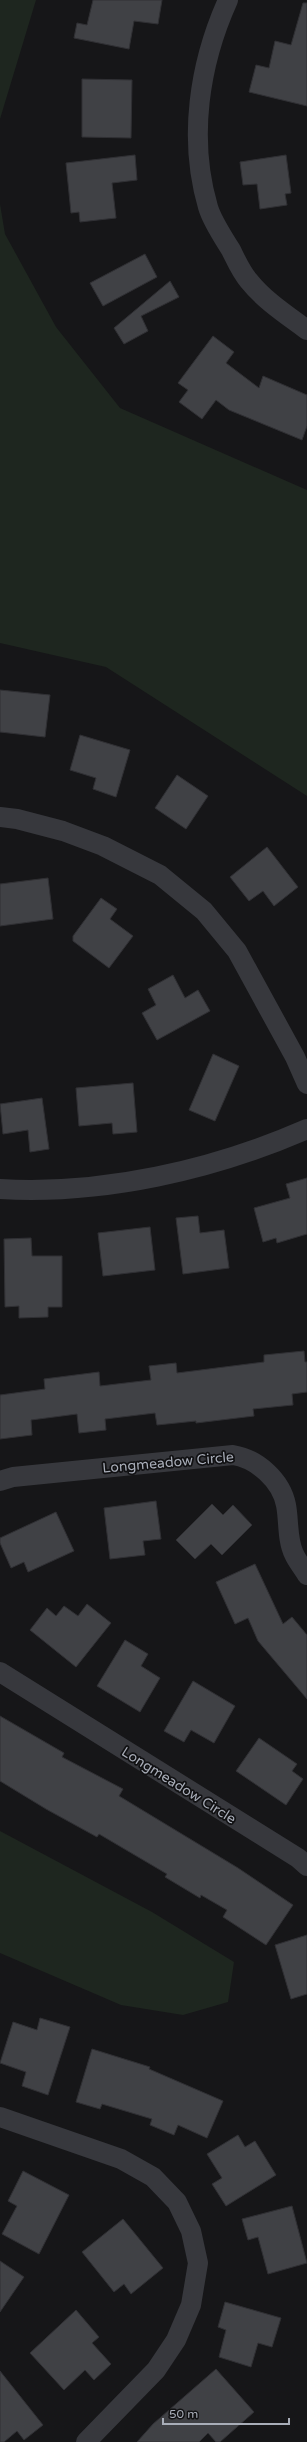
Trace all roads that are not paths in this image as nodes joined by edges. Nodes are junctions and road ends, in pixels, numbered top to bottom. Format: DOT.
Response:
graph roads {
  1 [pos="228,0"];
  2 [pos="307,330"];
  3 [pos="0,818"];
  4 [pos="307,1084"];
  5 [pos="307,1129"];
  6 [pos="0,1189"];
  7 [pos="0,1481"];
  8 [pos="307,1575"];
  9 [pos="0,1672"];
  10 [pos="304,1857"];
  11 [pos="0,2117"];
  12 [pos="86,2442"];
  1 -- 2 [label="street"];
  3 -- 4 [label="street"];
  5 -- 6 [label="street"];
  7 -- 8 [label="street, Longmeadow Circle"];
  9 -- 10 [label="street, Longmeadow Circle"];
  11 -- 12 [label="street"];
}
